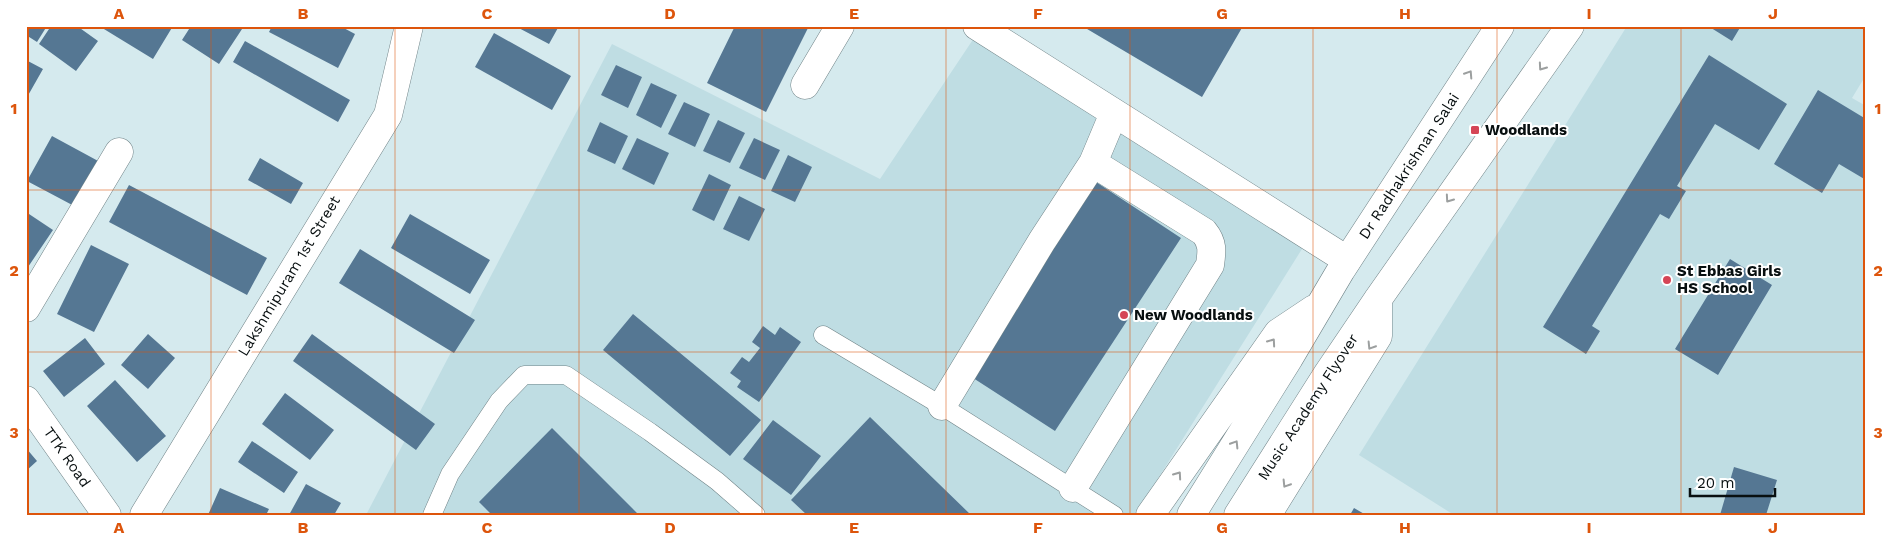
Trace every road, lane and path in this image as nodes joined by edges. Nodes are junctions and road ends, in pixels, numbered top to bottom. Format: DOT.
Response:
graph roads {
  1 [pos="409,26"];
  2 [pos="840,26"];
  3 [pos="977,26"];
  4 [pos="1500,26"];
  5 [pos="1570,26"];
  6 [pos="805,86"];
  7 [pos="1114,113"];
  8 [pos="119,152"];
  9 [pos="1093,163"];
  10 [pos="1347,260"];
  11 [pos="1378,299"];
  12 [pos="1319,305"];
  13 [pos="26,308"];
  14 [pos="823,335"];
  15 [pos="26,400"];
  16 [pos="942,406"];
  17 [pos="1073,488"];
  18 [pos="107,515"];
  19 [pos="144,515"];
  20 [pos="432,515"];
  21 [pos="756,515"];
  22 [pos="1114,515"];
  23 [pos="1150,515"];
  24 [pos="1191,515"];
  25 [pos="1238,515"];
  26 [pos="1267,515"];
  1 -- 19 [label="street, Lakshmipuram 1st Street"];
  2 -- 6 [label="street"];
  3 -- 7 [label="street"];
  10 -- 4 [label="street, Dr Radhakrishnan Salai, one-way"];
  5 -- 11 [label="street, one-way"];
  7 -- 9 [label="street"];
  7 -- 10 [label="street"];
  8 -- 13 [label="street"];
  9 -- 16 [label="street"];
  9 -- 17 [label="street"];
  10 -- 12 [label="street, Dr Radhakrishnan Salai"];
  11 -- 25 [label="street, Music Academy Flyover"];
  11 -- 26 [label="street, one-way"];
  23 -- 12 [label="street, one-way"];
  24 -- 12 [label="street, one-way"];
  14 -- 16 [label="lane"];
  15 -- 18 [label="street, TTK Road"];
  16 -- 17 [label="lane"];
  17 -- 22 [label="lane"];
  20 -- 21 [label="lane"];
}
